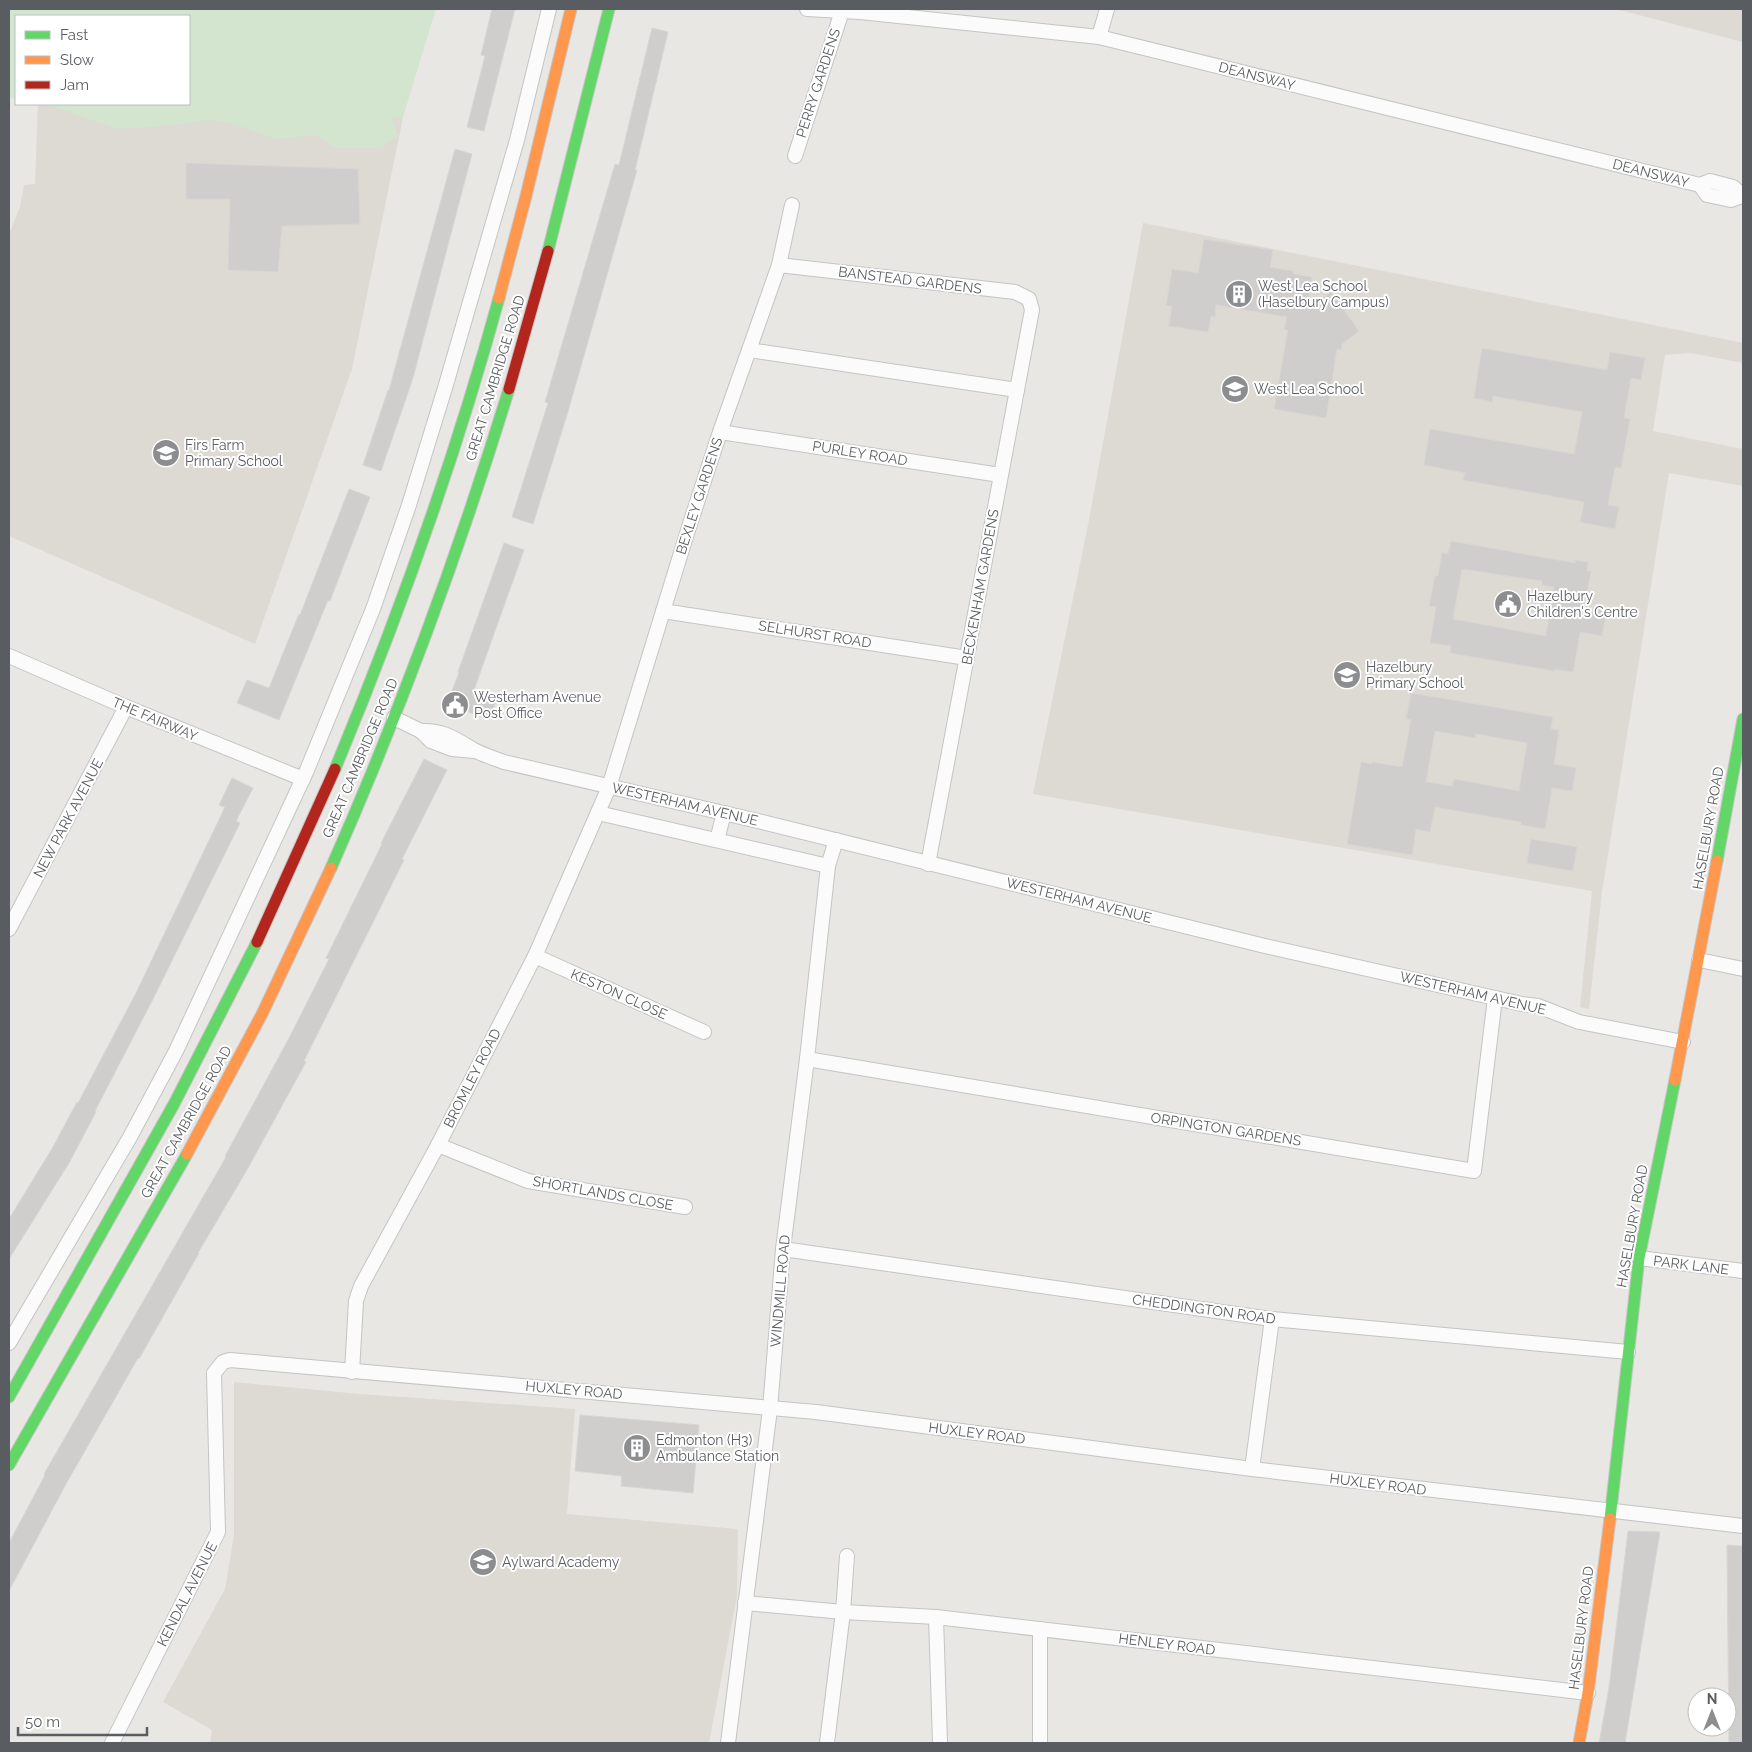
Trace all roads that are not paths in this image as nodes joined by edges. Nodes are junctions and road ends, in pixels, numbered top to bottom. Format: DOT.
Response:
graph roads {
  1 [pos="549,9"];
  2 [pos="571,9"];
  3 [pos="609,9"];
  4 [pos="808,9"];
  5 [pos="1107,9"];
  6 [pos="842,11"];
  7 [pos="861,11"];
  8 [pos="1099,37"];
  9 [pos="513,154"];
  10 [pos="795,156"];
  11 [pos="536,159"];
  12 [pos="1742,196"];
  13 [pos="792,206"];
  14 [pos="779,265"];
  15 [pos="1032,310"];
  16 [pos="749,350"];
  17 [pos="1017,390"];
  18 [pos="720,432"];
  19 [pos="1000,475"];
  20 [pos="663,611"];
  21 [pos="9,656"];
  22 [pos="967,658"];
  23 [pos="126,707"];
  24 [pos="394,718"];
  25 [pos="1743,719"];
  26 [pos="303,779"];
  27 [pos="609,787"];
  28 [pos="598,813"];
  29 [pos="724,813"];
  30 [pos="716,840"];
  31 [pos="836,840"];
  32 [pos="928,864"];
  33 [pos="828,866"];
  34 [pos="9,929"];
  35 [pos="535,956"];
  36 [pos="1699,960"];
  37 [pos="1743,969"];
  38 [pos="1495,998"];
  39 [pos="704,1032"];
  40 [pos="1683,1042"];
  41 [pos="807,1059"];
  42 [pos="438,1145"];
  43 [pos="685,1208"];
  44 [pos="783,1248"];
  45 [pos="1640,1258"];
  46 [pos="1743,1271"];
  47 [pos="1272,1319"];
  48 [pos="9,1343"];
  49 [pos="1628,1352"];
  50 [pos="352,1372"];
  51 [pos="214,1373"];
  52 [pos="9,1397"];
  53 [pos="770,1409"];
  54 [pos="9,1465"];
  55 [pos="1252,1469"];
  56 [pos="1611,1511"];
  57 [pos="1743,1526"];
  58 [pos="847,1556"];
  59 [pos="745,1603"];
  60 [pos="843,1612"];
  61 [pos="936,1617"];
  62 [pos="1040,1629"];
  63 [pos="1588,1693"];
  64 [pos="112,1743"];
  65 [pos="728,1743"];
  66 [pos="827,1743"];
  67 [pos="940,1743"];
  68 [pos="1040,1743"];
  69 [pos="1579,1743"];
  1 -- 9 [label="street"];
  2 -- 11 [label="main road, GREAT CAMBRIDGE ROAD"];
  3 -- 24 [label="main road, GREAT CAMBRIDGE ROAD"];
  4 -- 6 [label="street, DEANSWAY"];
  5 -- 8 [label="street"];
  6 -- 7 [label="street, DEANSWAY"];
  6 -- 10 [label="street, PERRY GARDENS"];
  7 -- 8 [label="street, DEANSWAY"];
  8 -- 12 [label="street, DEANSWAY"];
  9 -- 11 [label="street"];
  9 -- 26 [label="street"];
  11 -- 52 [label="main road, GREAT CAMBRIDGE ROAD"];
  13 -- 14 [label="street, BEXLEY GARDENS"];
  14 -- 15 [label="street, BANSTEAD GARDENS"];
  14 -- 16 [label="street, BEXLEY GARDENS"];
  15 -- 17 [label="street, BECKENHAM GARDENS"];
  16 -- 17 [label="street"];
  16 -- 18 [label="street, BEXLEY GARDENS"];
  17 -- 19 [label="street, BECKENHAM GARDENS"];
  18 -- 19 [label="street, PURLEY ROAD"];
  18 -- 20 [label="street, BEXLEY GARDENS"];
  19 -- 22 [label="street, BECKENHAM GARDENS"];
  20 -- 22 [label="street, SELHURST ROAD"];
  20 -- 27 [label="street, BEXLEY GARDENS"];
  21 -- 23 [label="street, THE FAIRWAY"];
  22 -- 32 [label="street, BECKENHAM GARDENS"];
  23 -- 26 [label="street, THE FAIRWAY"];
  23 -- 34 [label="street, NEW PARK AVENUE"];
  24 -- 27 [label="street, WESTERHAM AVENUE"];
  24 -- 54 [label="main road, GREAT CAMBRIDGE ROAD"];
  25 -- 36 [label="main road, HASELBURY ROAD"];
  26 -- 48 [label="street"];
  27 -- 28 [label="street, BROMLEY ROAD"];
  27 -- 29 [label="street, WESTERHAM AVENUE"];
  28 -- 30 [label="street, WESTERHAM AVENUE"];
  28 -- 35 [label="street, BROMLEY ROAD"];
  29 -- 30 [label="street"];
  29 -- 31 [label="street, WESTERHAM AVENUE"];
  30 -- 33 [label="street, WESTERHAM AVENUE"];
  31 -- 32 [label="street, WESTERHAM AVENUE"];
  31 -- 33 [label="street, WINDMILL ROAD"];
  32 -- 38 [label="street, WESTERHAM AVENUE"];
  33 -- 41 [label="street, WINDMILL ROAD"];
  35 -- 39 [label="street, KESTON CLOSE"];
  35 -- 42 [label="street, BROMLEY ROAD"];
  36 -- 37 [label="street"];
  36 -- 40 [label="main road, HASELBURY ROAD"];
  38 -- 40 [label="street, WESTERHAM AVENUE"];
  38 -- 41 [label="street, ORPINGTON GARDENS"];
  40 -- 45 [label="main road, HASELBURY ROAD"];
  41 -- 44 [label="street, WINDMILL ROAD"];
  42 -- 43 [label="street, SHORTLANDS CLOSE"];
  42 -- 50 [label="street, BROMLEY ROAD"];
  44 -- 47 [label="street, CHEDDINGTON ROAD"];
  44 -- 53 [label="street, WINDMILL ROAD"];
  45 -- 46 [label="street, PARK LANE"];
  45 -- 49 [label="main road, HASELBURY ROAD"];
  47 -- 49 [label="street, CHEDDINGTON ROAD"];
  47 -- 55 [label="street"];
  49 -- 56 [label="main road, HASELBURY ROAD"];
  50 -- 51 [label="street, HUXLEY ROAD"];
  50 -- 53 [label="street, HUXLEY ROAD"];
  51 -- 64 [label="street, KENDAL AVENUE"];
  53 -- 55 [label="street, HUXLEY ROAD"];
  53 -- 59 [label="street, WINDMILL ROAD"];
  55 -- 56 [label="street, HUXLEY ROAD"];
  56 -- 57 [label="street, HUXLEY ROAD"];
  56 -- 63 [label="main road, HASELBURY ROAD"];
  58 -- 60 [label="street"];
  59 -- 60 [label="street, HENLEY ROAD"];
  59 -- 65 [label="street, WINDMILL ROAD"];
  60 -- 61 [label="street, HENLEY ROAD"];
  60 -- 66 [label="street"];
  61 -- 62 [label="street, HENLEY ROAD"];
  61 -- 67 [label="street"];
  62 -- 63 [label="street, HENLEY ROAD"];
  62 -- 68 [label="street"];
  63 -- 69 [label="main road, HASELBURY ROAD"];
}
